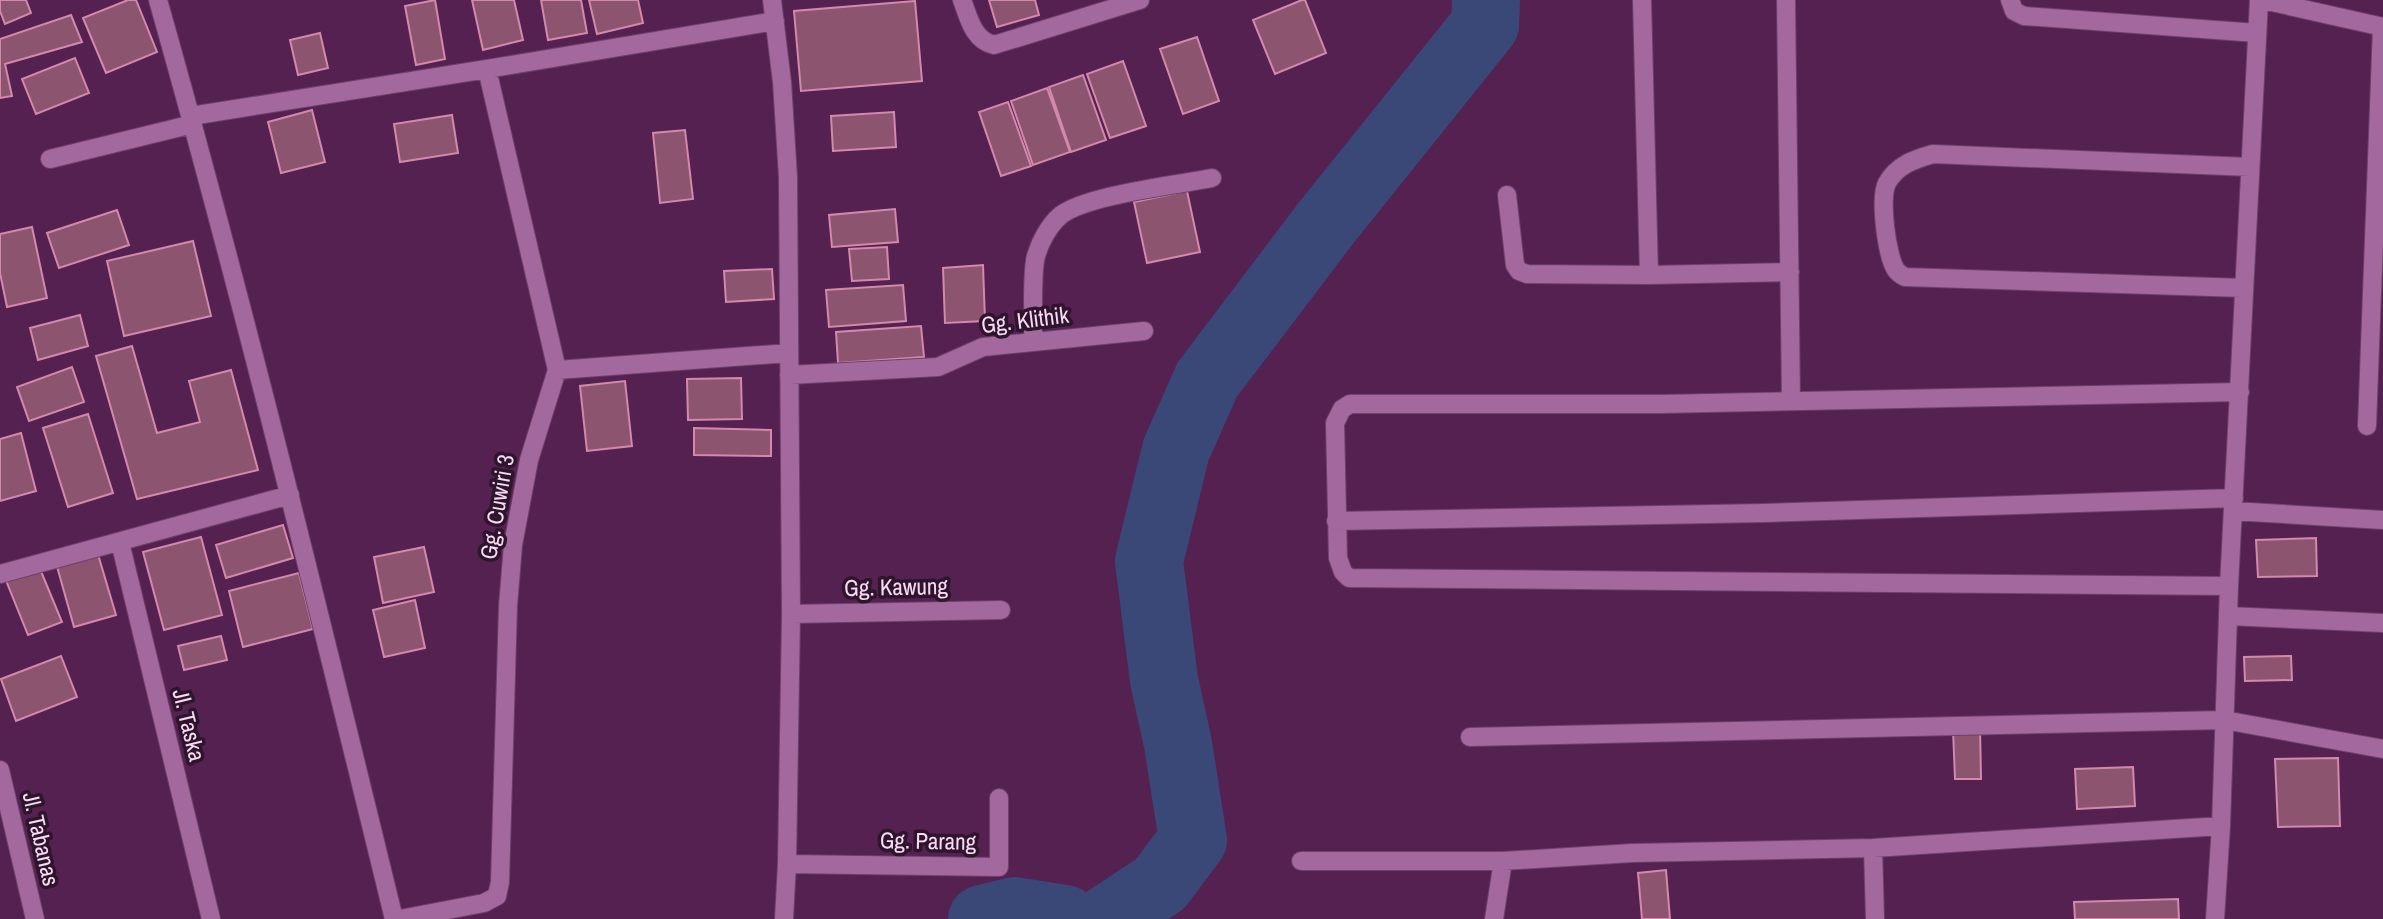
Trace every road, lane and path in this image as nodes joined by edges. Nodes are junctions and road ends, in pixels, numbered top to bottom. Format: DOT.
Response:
graph roads {
  1 [pos="158,0"];
  2 [pos="772,0"];
  3 [pos="962,0"];
  4 [pos="1140,0"];
  5 [pos="1642,0"];
  6 [pos="1786,0"];
  7 [pos="2010,0"];
  8 [pos="2261,0"];
  9 [pos="775,21"];
  10 [pos="2383,27"];
  11 [pos="2257,33"];
  12 [pos="487,69"];
  13 [pos="192,120"];
  14 [pos="50,159"];
  15 [pos="2250,167"];
  16 [pos="1212,178"];
  17 [pos="1507,195"];
  18 [pos="1790,272"];
  19 [pos="1649,275"];
  20 [pos="2244,288"];
  21 [pos="1144,331"];
  22 [pos="1033,342"];
  23 [pos="789,353"];
  24 [pos="557,370"];
  25 [pos="789,375"];
  26 [pos="2240,392"];
  27 [pos="1791,401"];
  28 [pos="2367,426"];
  29 [pos="290,495"];
  30 [pos="2234,504"];
  31 [pos="1336,520"];
  32 [pos="2383,520"];
  33 [pos="120,542"];
  34 [pos="0,574"];
  35 [pos="2229,586"];
  36 [pos="1001,610"];
  37 [pos="791,614"];
  38 [pos="2228,616"];
  39 [pos="2383,623"];
  40 [pos="2224,720"];
  41 [pos="1470,737"];
  42 [pos="2383,749"];
  43 [pos="0,770"];
  44 [pos="999,797"];
  45 [pos="2221,826"];
  46 [pos="1873,848"];
  47 [pos="1301,861"];
  48 [pos="1503,861"];
  49 [pos="787,864"];
  50 [pos="35,919"];
  51 [pos="211,919"];
  52 [pos="394,919"];
  53 [pos="400,919"];
  54 [pos="784,919"];
  55 [pos="1494,919"];
  56 [pos="1875,919"];
  57 [pos="2215,919"];
  1 -- 13 [label="street"];
  2 -- 9 [label="street"];
  3 -- 4 [label="street"];
  5 -- 19 [label="street"];
  6 -- 18 [label="street"];
  7 -- 11 [label="street"];
  8 -- 10 [label="street"];
  8 -- 11 [label="street"];
  9 -- 12 [label="street"];
  9 -- 23 [label="street"];
  10 -- 28 [label="street"];
  11 -- 15 [label="street"];
  12 -- 13 [label="street"];
  12 -- 24 [label="street"];
  13 -- 14 [label="street"];
  13 -- 29 [label="street"];
  15 -- 20 [label="street"];
  15 -- 20 [label="street"];
  16 -- 22 [label="street"];
  17 -- 19 [label="street"];
  18 -- 19 [label="street"];
  18 -- 27 [label="street"];
  20 -- 26 [label="street"];
  21 -- 22 [label="street, Gg. Klithik"];
  22 -- 25 [label="street, Gg. Klithik"];
  23 -- 24 [label="street"];
  23 -- 25 [label="street"];
  24 -- 53 [label="street, Gg. Cuwiri 3"];
  25 -- 37 [label="street"];
  26 -- 27 [label="street"];
  26 -- 30 [label="street"];
  27 -- 31 [label="street"];
  29 -- 33 [label="street"];
  29 -- 52 [label="street"];
  30 -- 31 [label="street"];
  30 -- 32 [label="street"];
  30 -- 35 [label="street"];
  31 -- 35 [label="street"];
  33 -- 34 [label="street"];
  33 -- 51 [label="street, Jl. Taska"];
  35 -- 38 [label="street"];
  36 -- 37 [label="street, Gg. Kawung"];
  37 -- 49 [label="street"];
  38 -- 39 [label="street"];
  38 -- 40 [label="street"];
  40 -- 41 [label="street"];
  40 -- 42 [label="street"];
  40 -- 45 [label="street"];
  43 -- 50 [label="street, Jl. Tabanas"];
  44 -- 49 [label="street, Gg. Parang"];
  45 -- 46 [label="street"];
  45 -- 57 [label="street"];
  46 -- 48 [label="street"];
  46 -- 56 [label="street"];
  47 -- 48 [label="street"];
  48 -- 55 [label="street"];
  49 -- 54 [label="street"];
}
